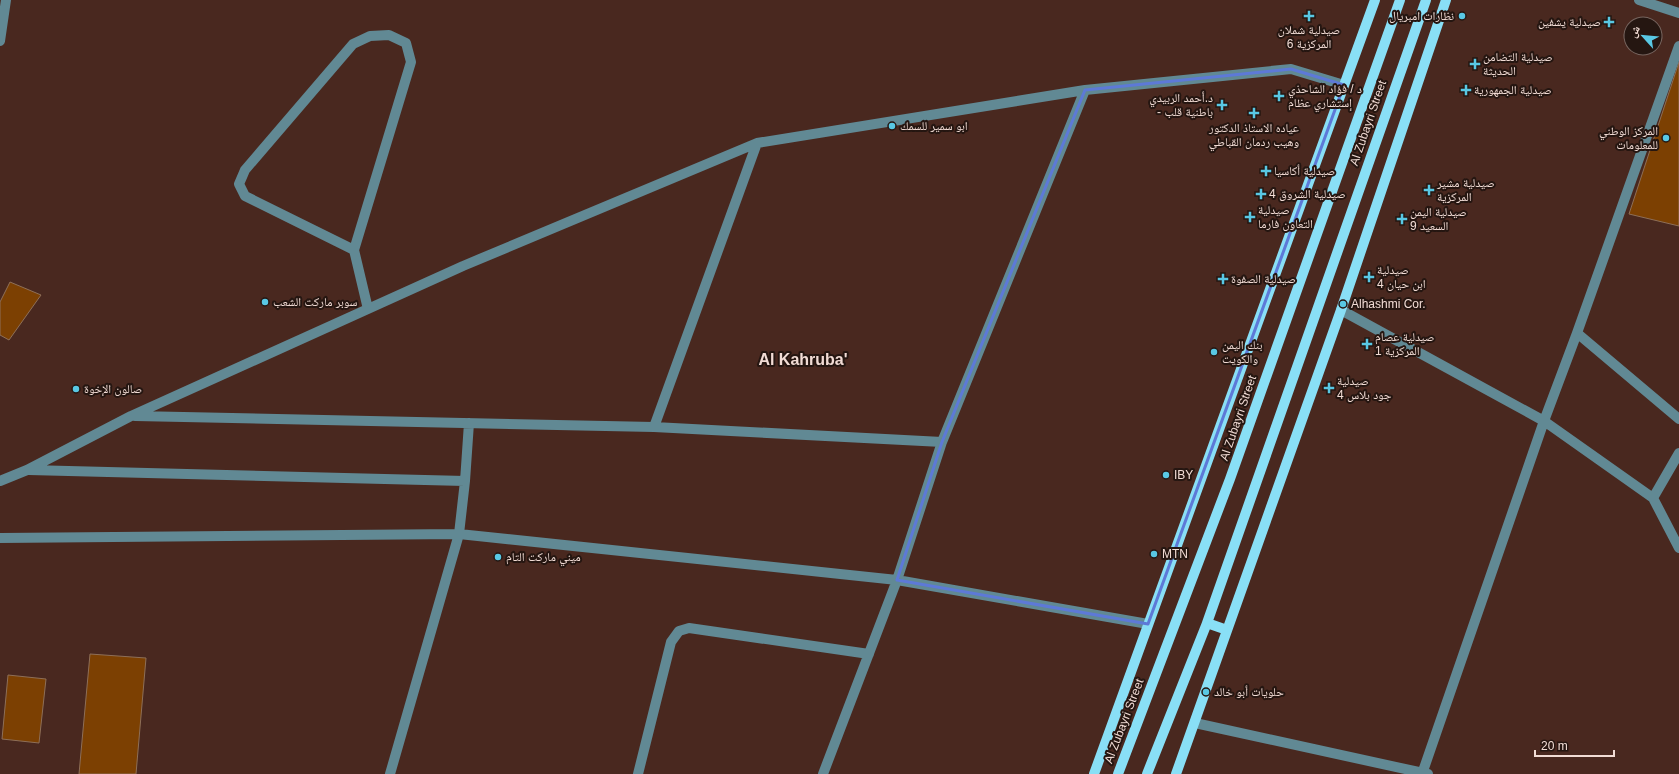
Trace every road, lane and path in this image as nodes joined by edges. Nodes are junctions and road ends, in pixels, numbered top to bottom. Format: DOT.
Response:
graph roads {
  1 [pos="6,0"];
  2 [pos="1375,0"];
  3 [pos="1400,0"];
  4 [pos="1426,0"];
  5 [pos="1446,0"];
  6 [pos="1639,0"];
  7 [pos="1679,13"];
  8 [pos="0,40"];
  9 [pos="1679,46"];
  10 [pos="1344,85"];
  11 [pos="1085,90"];
  12 [pos="757,143"];
  13 [pos="354,250"];
  14 [pos="368,309"];
  15 [pos="1341,310"];
  16 [pos="1577,333"];
  17 [pos="131,416"];
  18 [pos="1679,419"];
  19 [pos="1544,421"];
  20 [pos="468,423"];
  21 [pos="654,427"];
  22 [pos="942,442"];
  23 [pos="1679,453"];
  24 [pos="27,470"];
  25 [pos="0,481"];
  26 [pos="464,481"];
  27 [pos="1653,498"];
  28 [pos="459,534"];
  29 [pos="0,538"];
  30 [pos="1679,548"];
  31 [pos="897,580"];
  32 [pos="1207,622"];
  33 [pos="1148,624"];
  34 [pos="1227,630"];
  35 [pos="870,654"];
  36 [pos="1195,723"];
  37 [pos="390,774"];
  38 [pos="638,774"];
  39 [pos="823,774"];
  40 [pos="1094,774"];
  41 [pos="1118,774"];
  42 [pos="1147,774"];
  43 [pos="1176,774"];
  44 [pos="1424,774"];
  1 -- 8 [label="street"];
  2 -- 10 [label="main road, Al Zubayri Street"];
  3 -- 41 [label="main road, Al Zubayri Street"];
  4 -- 32 [label="main road, Al Zubayri Street"];
  5 -- 15 [label="main road"];
  6 -- 7 [label="street"];
  9 -- 16 [label="street"];
  10 -- 11 [label="street"];
  10 -- 33 [label="main road, Al Zubayri Street"];
  11 -- 12 [label="street"];
  11 -- 22 [label="street"];
  12 -- 14 [label="street"];
  12 -- 21 [label="street"];
  13 -- 13 [label="street"];
  13 -- 14 [label="street"];
  14 -- 17 [label="street"];
  15 -- 19 [label="street"];
  15 -- 34 [label="main road"];
  16 -- 18 [label="street"];
  16 -- 19 [label="street"];
  17 -- 20 [label="street"];
  17 -- 24 [label="street"];
  19 -- 27 [label="street"];
  19 -- 44 [label="street"];
  20 -- 21 [label="street"];
  20 -- 26 [label="street"];
  21 -- 22 [label="street"];
  22 -- 31 [label="street"];
  23 -- 27 [label="street"];
  24 -- 25 [label="street"];
  24 -- 26 [label="street"];
  26 -- 28 [label="street"];
  27 -- 30 [label="street"];
  28 -- 29 [label="street"];
  28 -- 31 [label="street"];
  28 -- 37 [label="street"];
  31 -- 33 [label="street"];
  31 -- 35 [label="street"];
  32 -- 34 [label="main road"];
  32 -- 42 [label="main road, Al Zubayri Street"];
  33 -- 40 [label="main road, Al Zubayri Street"];
  34 -- 36 [label="main road"];
  35 -- 38 [label="street"];
  35 -- 39 [label="street"];
  36 -- 43 [label="main road"];
  36 -- 44 [label="street"];
}
